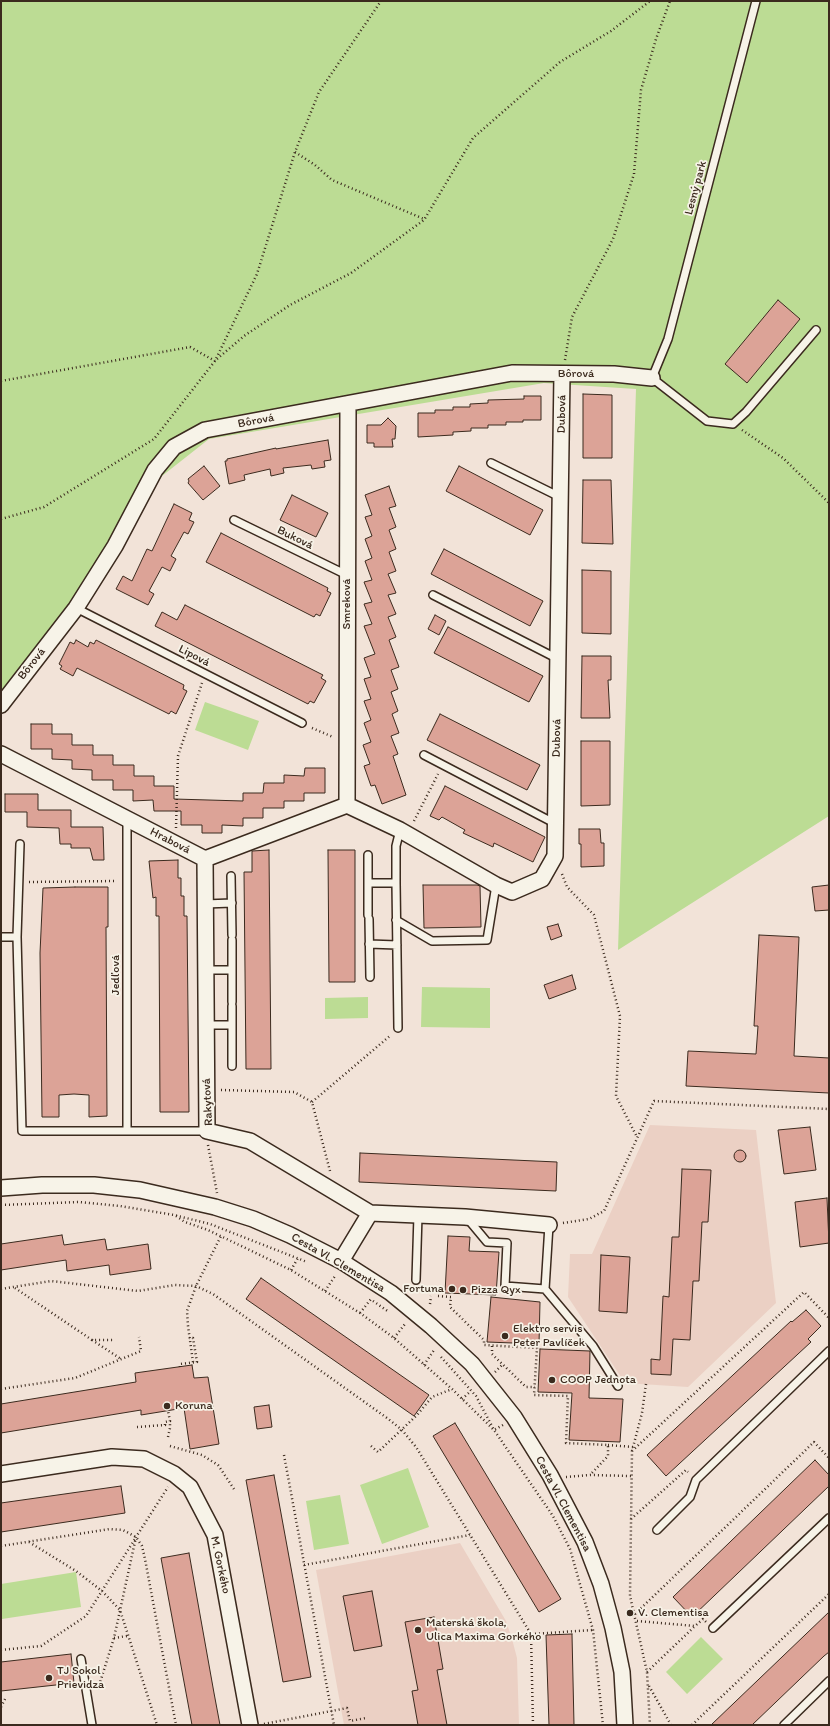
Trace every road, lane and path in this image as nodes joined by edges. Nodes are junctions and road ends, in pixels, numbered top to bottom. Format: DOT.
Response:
graph roads {
  1 [pos="381,1"];
  2 [pos="650,1"];
  3 [pos="670,1"];
  4 [pos="756,1"];
  5 [pos="295,152"];
  6 [pos="424,220"];
  7 [pos="816,330"];
  8 [pos="216,361"];
  9 [pos="562,374"];
  10 [pos="652,378"];
  11 [pos="1,381"];
  12 [pos="348,404"];
  13 [pos="733,424"];
  14 [pos="491,463"];
  15 [pos="560,497"];
  16 [pos="829,503"];
  17 [pos="1,519"];
  18 [pos="234,520"];
  19 [pos="347,575"];
  20 [pos="433,595"];
  21 [pos="76,608"];
  22 [pos="558,659"];
  23 [pos="205,673"];
  24 [pos="1,705"];
  25 [pos="302,723"];
  26 [pos="347,744"];
  27 [pos="1,754"];
  28 [pos="424,755"];
  29 [pos="443,765"];
  30 [pos="347,805"];
  31 [pos="127,819"];
  32 [pos="556,824"];
  33 [pos="403,832"];
  34 [pos="20,844"];
  35 [pos="176,844"];
  36 [pos="368,855"];
  37 [pos="555,856"];
  38 [pos="205,858"];
  39 [pos="231,876"];
  40 [pos="127,881"];
  41 [pos="19,883"];
  42 [pos="368,883"];
  43 [pos="396,883"];
  44 [pos="496,885"];
  45 [pos="232,903"];
  46 [pos="205,904"];
  47 [pos="396,920"];
  48 [pos="1,937"];
  49 [pos="17,937"];
  50 [pos="369,944"];
  51 [pos="397,945"];
  52 [pos="205,970"];
  53 [pos="232,970"];
  54 [pos="370,977"];
  55 [pos="206,1025"];
  56 [pos="232,1026"];
  57 [pos="398,1028"];
  58 [pos="232,1066"];
  59 [pos="206,1090"];
  60 [pos="312,1102"];
  61 [pos="829,1109"];
  62 [pos="127,1131"];
  63 [pos="207,1135"];
  64 [pos="637,1137"];
  65 [pos="1,1188"];
  66 [pos="335,1191"];
  67 [pos="218,1199"];
  68 [pos="1,1205"];
  69 [pos="370,1213"];
  70 [pos="174,1215"];
  71 [pos="418,1215"];
  72 [pos="465,1217"];
  73 [pos="210,1224"];
  74 [pos="549,1225"];
  75 [pos="208,1230"];
  76 [pos="221,1236"];
  77 [pos="298,1258"];
  78 [pos="341,1261"];
  79 [pos="310,1264"];
  80 [pos="291,1270"];
  81 [pos="329,1273"];
  82 [pos="335,1276"];
  83 [pos="341,1280"];
  84 [pos="416,1280"];
  85 [pos="196,1286"];
  86 [pos="15,1287"];
  87 [pos="1,1289"];
  88 [pos="545,1289"];
  89 [pos="325,1292"];
  90 [pos="365,1295"];
  91 [pos="431,1296"];
  92 [pos="438,1296"];
  93 [pos="371,1299"];
  94 [pos="430,1304"];
  95 [pos="360,1313"];
  96 [pos="393,1316"];
  97 [pos="829,1318"];
  98 [pos="399,1320"];
  99 [pos="405,1324"];
  100 [pos="411,1329"];
  101 [pos="139,1337"];
  102 [pos="394,1338"];
  103 [pos="92,1340"];
  104 [pos="114,1340"];
  105 [pos="428,1345"];
  106 [pos="492,1346"];
  107 [pos="434,1350"];
  108 [pos="829,1351"];
  109 [pos="121,1359"];
  110 [pos="503,1364"];
  111 [pos="424,1366"];
  112 [pos="180,1367"];
  113 [pos="496,1371"];
  114 [pos="646,1384"];
  115 [pos="618,1386"];
  116 [pos="535,1387"];
  117 [pos="1,1389"];
  118 [pos="452,1389"];
  119 [pos="471,1391"];
  120 [pos="462,1399"];
  121 [pos="168,1411"];
  122 [pos="514,1417"];
  123 [pos="170,1421"];
  124 [pos="137,1427"];
  125 [pos="402,1430"];
  126 [pos="494,1430"];
  127 [pos="168,1437"];
  128 [pos="170,1446"];
  129 [pos="371,1446"];
  130 [pos="608,1446"];
  131 [pos="633,1447"];
  132 [pos="632,1451"];
  133 [pos="284,1455"];
  134 [pos="829,1458"];
  135 [pos="1,1474"];
  136 [pos="174,1474"];
  137 [pos="590,1475"];
  138 [pos="631,1476"];
  139 [pos="566,1477"];
  140 [pos="696,1480"];
  141 [pos="162,1485"];
  142 [pos="167,1488"];
  143 [pos="234,1489"];
  144 [pos="172,1493"];
  145 [pos="829,1518"];
  146 [pos="630,1519"];
  147 [pos="656,1530"];
  148 [pos="470,1535"];
  149 [pos="136,1537"];
  150 [pos="28,1541"];
  151 [pos="1,1546"];
  152 [pos="304,1565"];
  153 [pos="102,1591"];
  154 [pos="829,1594"];
  155 [pos="120,1610"];
  156 [pos="635,1614"];
  157 [pos="637,1621"];
  158 [pos="695,1626"];
  159 [pos="713,1628"];
  160 [pos="592,1630"];
  161 [pos="530,1634"];
  162 [pos="127,1636"];
  163 [pos="114,1638"];
  164 [pos="1,1650"];
  165 [pos="81,1660"];
  166 [pos="647,1672"];
  167 [pos="829,1682"];
  168 [pos="648,1684"];
  169 [pos="6,1698"];
  170 [pos="88,1705"];
  171 [pos="1,1707"];
  172 [pos="332,1711"];
  173 [pos="366,1718"];
  174 [pos="92,1725"];
  175 [pos="157,1725"];
  176 [pos="176,1725"];
  177 [pos="250,1725"];
  178 [pos="258,1725"];
  179 [pos="334,1725"];
  180 [pos="533,1725"];
  181 [pos="603,1725"];
  182 [pos="625,1725"];
  183 [pos="650,1725"];
  184 [pos="671,1725"];
  185 [pos="692,1725"];
  186 [pos="784,1725"];
  1 -- 5 [label="path"];
  2 -- 6 [label="path"];
  3 -- 9 [label="path"];
  4 -- 10 [label="lane, Lesný park"];
  5 -- 6 [label="path"];
  5 -- 8 [label="path"];
  6 -- 8 [label="path"];
  7 -- 13 [label="lane"];
  8 -- 11 [label="path"];
  8 -- 17 [label="path"];
  9 -- 10 [label="street, Bôrová"];
  9 -- 12 [label="street, Bôrová"];
  9 -- 15 [label="street, Dubová"];
  10 -- 13 [label="lane"];
  12 -- 19 [label="street, Smreková"];
  12 -- 21 [label="street, Bôrová"];
  13 -- 16 [label="path"];
  14 -- 15 [label="lane"];
  15 -- 22 [label="street, Dubová"];
  18 -- 19 [label="lane, Buková"];
  19 -- 26 [label="street, Smreková"];
  20 -- 22 [label="lane"];
  21 -- 23 [label="lane, Lipová"];
  21 -- 24 [label="street, Bôrová"];
  22 -- 32 [label="street, Dubová"];
  23 -- 25 [label="lane, Lipová"];
  23 -- 35 [label="path"];
  25 -- 26 [label="path"];
  26 -- 30 [label="street, Smreková"];
  27 -- 31 [label="street, Hrabová"];
  28 -- 29 [label="lane"];
  29 -- 32 [label="lane"];
  29 -- 33 [label="path"];
  30 -- 33 [label="street, Dubová"];
  30 -- 38 [label="street, Hrabová"];
  31 -- 35 [label="street, Hrabová"];
  31 -- 40 [label="lane, Jedľová"];
  32 -- 37 [label="street, Dubová"];
  33 -- 43 [label="lane"];
  33 -- 44 [label="street, Dubová"];
  34 -- 41 [label="lane"];
  35 -- 38 [label="street, Hrabová"];
  36 -- 42 [label="lane"];
  37 -- 44 [label="street, Dubová"];
  37 -- 64 [label="path"];
  38 -- 46 [label="street, Rakytová"];
  39 -- 45 [label="lane"];
  40 -- 41 [label="path"];
  40 -- 62 [label="lane, Jedľová"];
  41 -- 49 [label="lane"];
  42 -- 43 [label="lane"];
  42 -- 50 [label="lane"];
  43 -- 47 [label="lane"];
  44 -- 47 [label="lane"];
  45 -- 46 [label="lane"];
  45 -- 53 [label="lane"];
  46 -- 52 [label="street, Rakytová"];
  47 -- 51 [label="lane"];
  48 -- 49 [label="lane"];
  49 -- 62 [label="lane"];
  50 -- 51 [label="lane"];
  50 -- 54 [label="lane"];
  51 -- 57 [label="lane"];
  52 -- 53 [label="lane"];
  52 -- 55 [label="street, Rakytová"];
  53 -- 56 [label="lane"];
  55 -- 56 [label="lane"];
  55 -- 59 [label="street, Rakytová"];
  56 -- 58 [label="lane"];
  57 -- 60 [label="path"];
  59 -- 60 [label="path"];
  59 -- 63 [label="street, Rakytová"];
  60 -- 66 [label="path"];
  61 -- 64 [label="path"];
  62 -- 63 [label="lane"];
  63 -- 66 [label="street, Rakytová"];
  63 -- 67 [label="path"];
  64 -- 74 [label="path"];
  65 -- 78 [label="street, Cesta Vl. Clementisa"];
  66 -- 69 [label="street, Rakytová"];
  68 -- 70 [label="path"];
  69 -- 71 [label="street"];
  69 -- 78 [label="street"];
  70 -- 73 [label="path"];
  70 -- 75 [label="path"];
  71 -- 72 [label="street"];
  71 -- 84 [label="lane"];
  72 -- 74 [label="street"];
  72 -- 88 [label="lane"];
  73 -- 75 [label="path"];
  73 -- 77 [label="path"];
  74 -- 88 [label="lane"];
  75 -- 76 [label="path"];
  76 -- 80 [label="path"];
  76 -- 85 [label="path"];
  77 -- 79 [label="path"];
  77 -- 80 [label="path"];
  78 -- 122 [label="street, Cesta Vl. Clementisa"];
  80 -- 89 [label="path"];
  81 -- 82 [label="path"];
  82 -- 83 [label="path"];
  82 -- 89 [label="path"];
  85 -- 86 [label="path"];
  85 -- 112 [label="path"];
  85 -- 125 [label="path"];
  86 -- 87 [label="path"];
  86 -- 103 [label="path"];
  88 -- 115 [label="lane"];
  89 -- 95 [label="path"];
  90 -- 93 [label="path"];
  91 -- 94 [label="path"];
  92 -- 106 [label="path"];
  93 -- 95 [label="path"];
  93 -- 96 [label="path"];
  95 -- 102 [label="path"];
  97 -- 132 [label="path"];
  98 -- 99 [label="path"];
  99 -- 100 [label="path"];
  99 -- 102 [label="path"];
  101 -- 109 [label="path"];
  102 -- 111 [label="path"];
  103 -- 104 [label="path"];
  103 -- 109 [label="path"];
  105 -- 107 [label="path"];
  106 -- 110 [label="path"];
  106 -- 116 [label="path"];
  107 -- 111 [label="path"];
  107 -- 119 [label="path"];
  108 -- 140 [label="lane"];
  109 -- 117 [label="path"];
  110 -- 113 [label="path"];
  110 -- 116 [label="path"];
  111 -- 118 [label="path"];
  114 -- 131 [label="path"];
  116 -- 130 [label="path"];
  118 -- 120 [label="path"];
  118 -- 125 [label="path"];
  119 -- 120 [label="path"];
  119 -- 126 [label="path"];
  120 -- 126 [label="path"];
  121 -- 123 [label="path"];
  122 -- 126 [label="path"];
  122 -- 182 [label="street, Cesta Vl. Clementisa"];
  123 -- 124 [label="path"];
  123 -- 127 [label="path"];
  125 -- 129 [label="path"];
  125 -- 148 [label="path"];
  126 -- 160 [label="path"];
  128 -- 143 [label="path"];
  130 -- 131 [label="path"];
  130 -- 137 [label="path"];
  131 -- 132 [label="path"];
  132 -- 138 [label="path"];
  133 -- 152 [label="path"];
  134 -- 156 [label="path"];
  135 -- 136 [label="street, M. Gorkého"];
  136 -- 142 [label="path"];
  136 -- 177 [label="street, M. Gorkého"];
  137 -- 138 [label="path"];
  137 -- 139 [label="path"];
  138 -- 146 [label="path"];
  140 -- 146 [label="path"];
  140 -- 147 [label="lane"];
  141 -- 142 [label="path"];
  142 -- 144 [label="path"];
  142 -- 149 [label="path"];
  145 -- 159 [label="lane"];
  146 -- 156 [label="path"];
  148 -- 152 [label="path"];
  148 -- 161 [label="path"];
  149 -- 150 [label="path"];
  149 -- 153 [label="path"];
  149 -- 155 [label="path"];
  149 -- 176 [label="path"];
  150 -- 151 [label="path"];
  150 -- 153 [label="path"];
  152 -- 172 [label="path"];
  153 -- 155 [label="path"];
  153 -- 164 [label="path"];
  154 -- 185 [label="path"];
  155 -- 162 [label="path"];
  155 -- 163 [label="path"];
  156 -- 157 [label="path"];
  157 -- 158 [label="path"];
  157 -- 166 [label="path"];
  158 -- 159 [label="path"];
  158 -- 166 [label="path"];
  160 -- 161 [label="path"];
  160 -- 181 [label="path"];
  161 -- 180 [label="path"];
  162 -- 163 [label="path"];
  162 -- 175 [label="path"];
  163 -- 170 [label="path"];
  165 -- 170 [label="lane"];
  166 -- 168 [label="path"];
  167 -- 186 [label="lane"];
  168 -- 183 [label="path"];
  168 -- 184 [label="path"];
  169 -- 171 [label="path"];
  170 -- 174 [label="lane"];
  172 -- 173 [label="path"];
  172 -- 178 [label="path"];
  172 -- 179 [label="path"];
}
